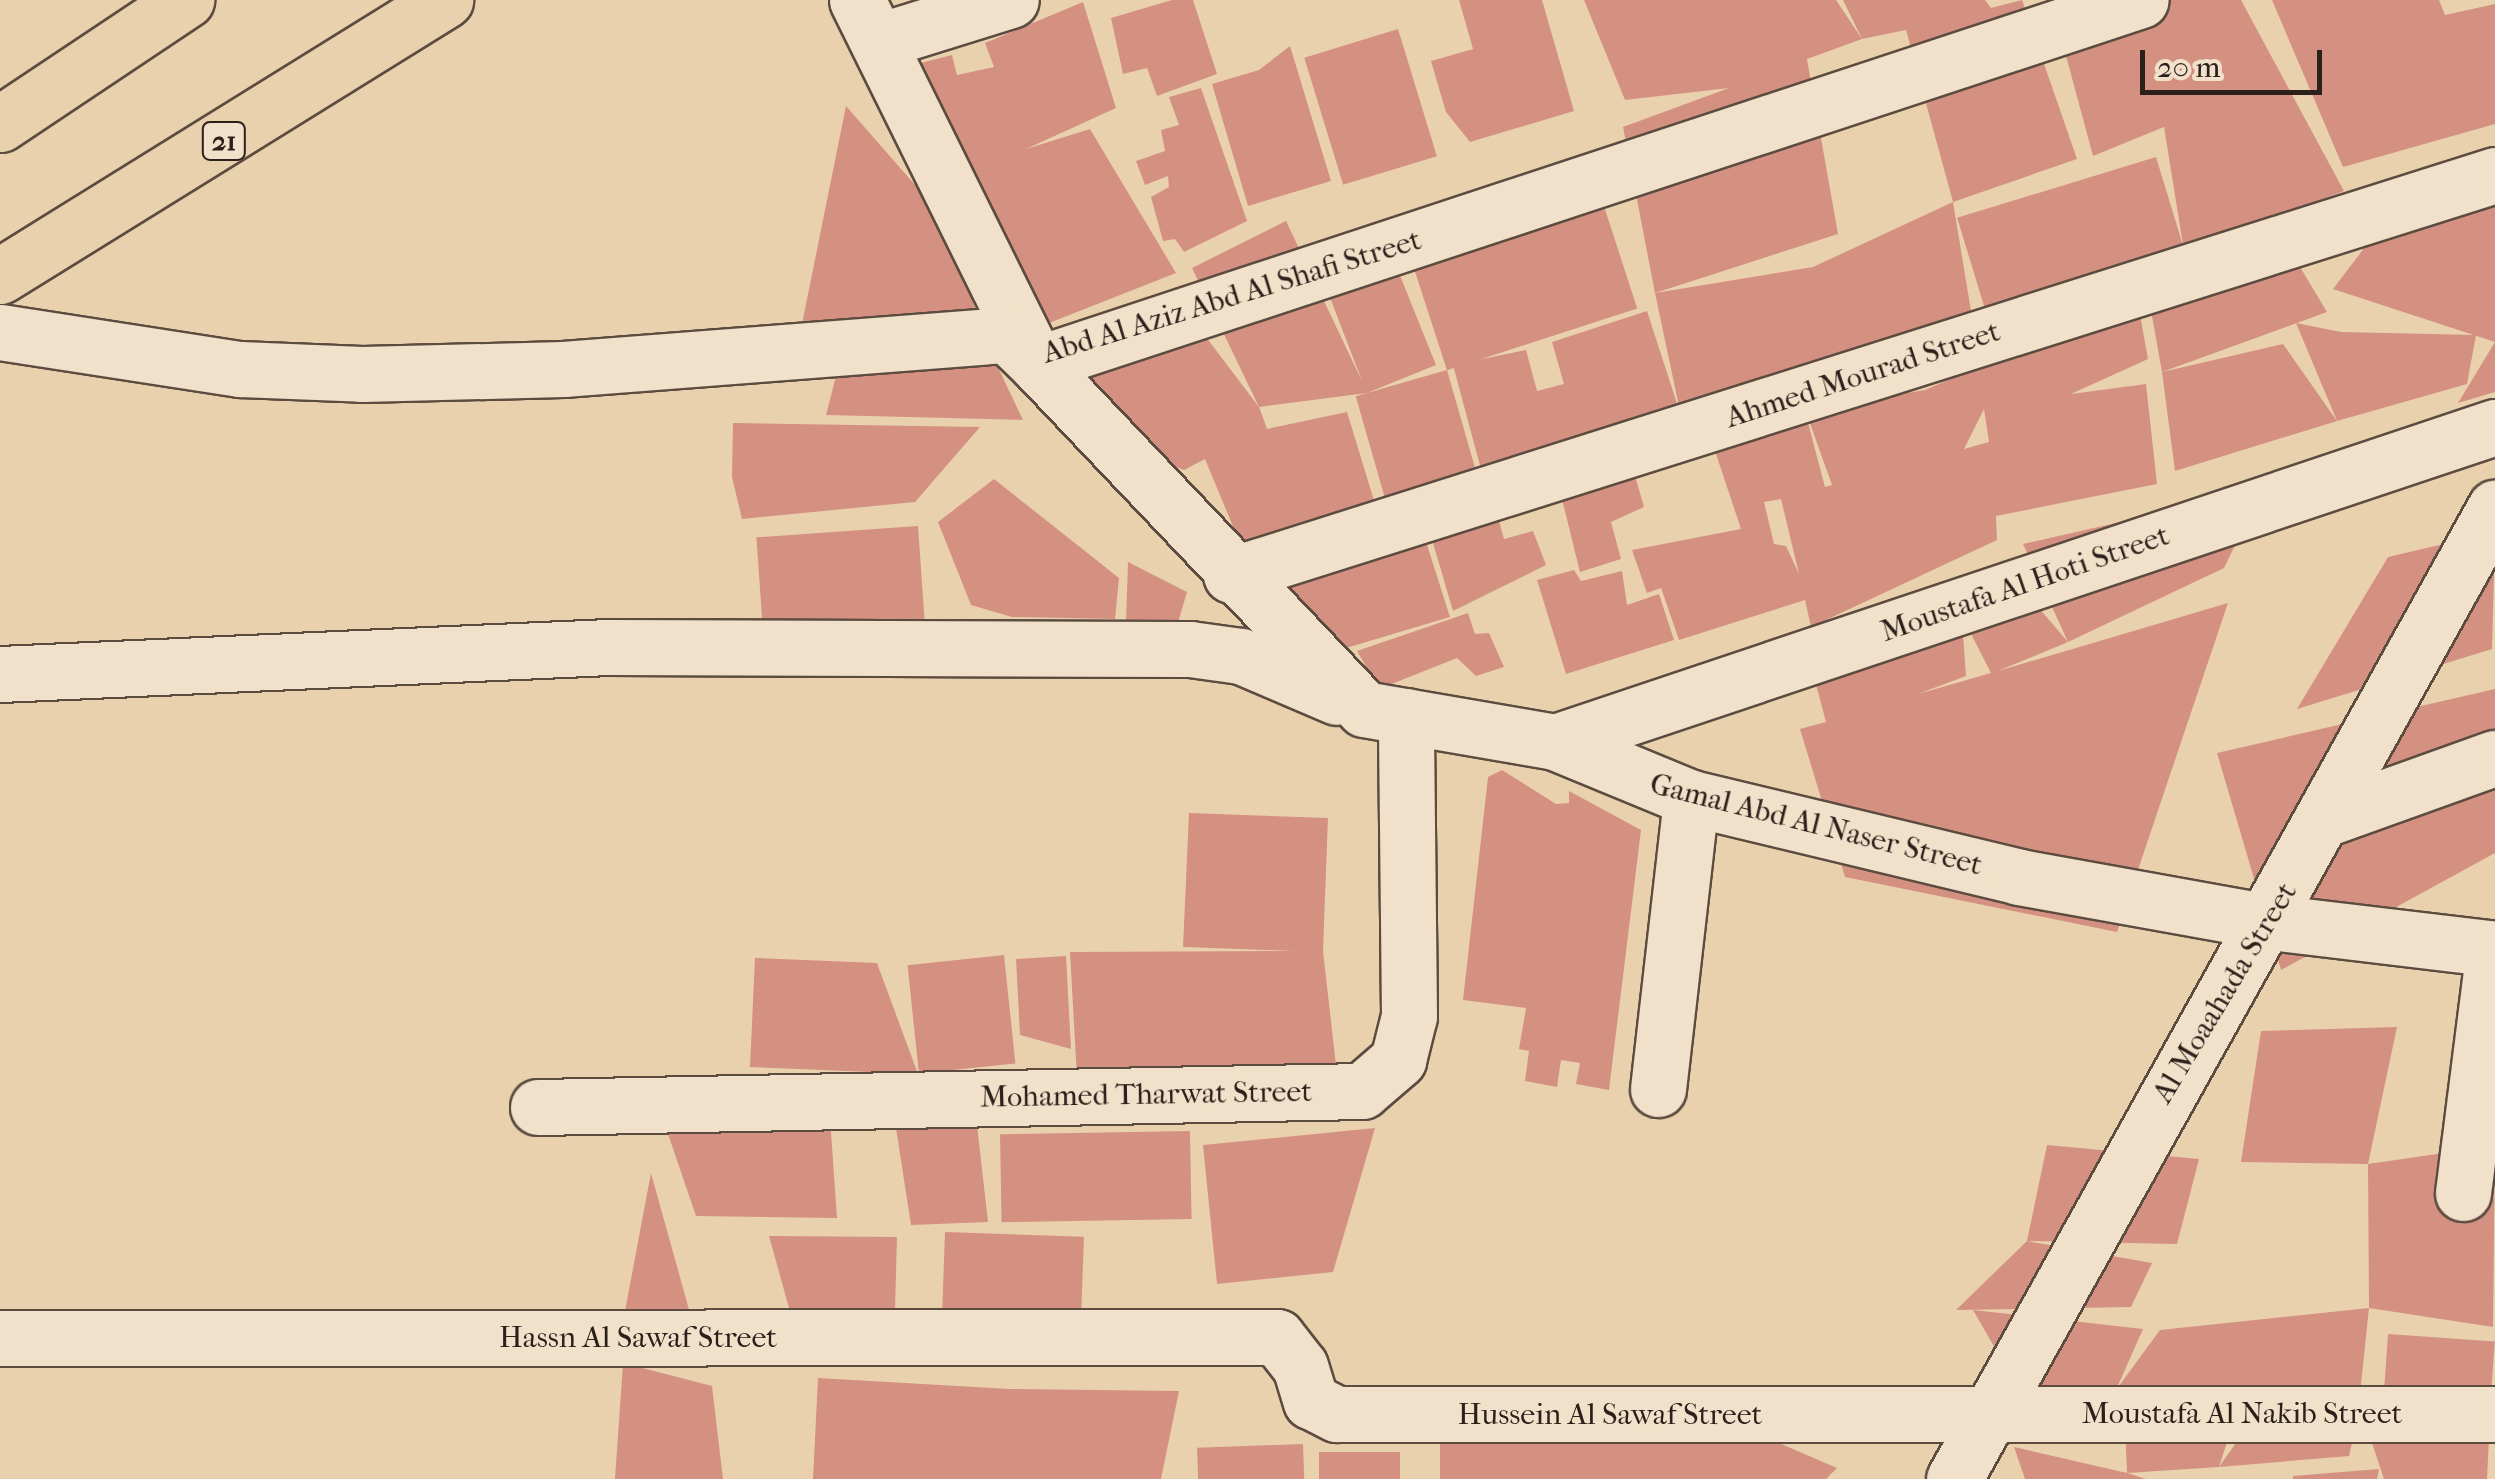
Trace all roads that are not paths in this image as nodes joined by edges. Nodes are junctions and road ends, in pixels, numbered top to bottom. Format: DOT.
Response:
graph roads {
  1 [pos="186,0"];
  2 [pos="444,0"];
  3 [pos="1011,0"];
  4 [pos="2141,0"];
  5 [pos="868,21"];
  6 [pos="0,124"];
  7 [pos="2495,174"];
  8 [pos="0,276"];
  9 [pos="0,332"];
  10 [pos="1037,364"];
  11 [pos="2495,427"];
  12 [pos="2495,508"];
  13 [pos="1231,575"];
  14 [pos="0,674"];
  15 [pos="1385,713"];
  16 [pos="1554,742"];
  17 [pos="2495,758"];
  18 [pos="1690,798"];
  19 [pos="2326,818"];
  20 [pos="2270,922"];
  21 [pos="2494,949"];
  22 [pos="1658,1090"];
  23 [pos="538,1107"];
  24 [pos="2463,1193"];
  25 [pos="1277,1337"];
  26 [pos="0,1338"];
  27 [pos="2495,1414"];
  28 [pos="1988,1415"];
  29 [pos="1954,1479"];
  1 -- 6 [label="highway"];
  2 -- 8 [label="highway, 21"];
  3 -- 5 [label="street"];
  4 -- 10 [label="street, Abd Al Aziz Abd Al Shafi Street"];
  5 -- 10 [label="street"];
  7 -- 13 [label="street, Ahmed Mourad Street"];
  9 -- 10 [label="street, Abd Al Aziz Abd Al Shafi Street"];
  10 -- 13 [label="street"];
  11 -- 16 [label="street, Moustafa Al Hoti Street"];
  12 -- 19 [label="street, Al Moaahada Street"];
  13 -- 15 [label="street"];
  14 -- 15 [label="street, Gamal Abd Al Naser Street"];
  15 -- 16 [label="street, Gamal Abd Al Naser Street"];
  15 -- 23 [label="street, Mohamed Tharwat Street"];
  16 -- 18 [label="street, Gamal Abd Al Naser Street"];
  17 -- 19 [label="street"];
  18 -- 20 [label="street, Gamal Abd Al Naser Street"];
  18 -- 22 [label="street"];
  19 -- 20 [label="street, Al Moaahada Street"];
  20 -- 21 [label="street, Gamal Abd Al Naser Street"];
  20 -- 28 [label="street, Al Moaahada Street"];
  21 -- 24 [label="street"];
  25 -- 26 [label="street, Hassn Al Sawaf Street"];
  25 -- 28 [label="street, Hussein Al Sawaf Street"];
  27 -- 28 [label="street, Moustafa Al Nakib Street"];
  28 -- 29 [label="street, Al Moaahada Street"];
}
